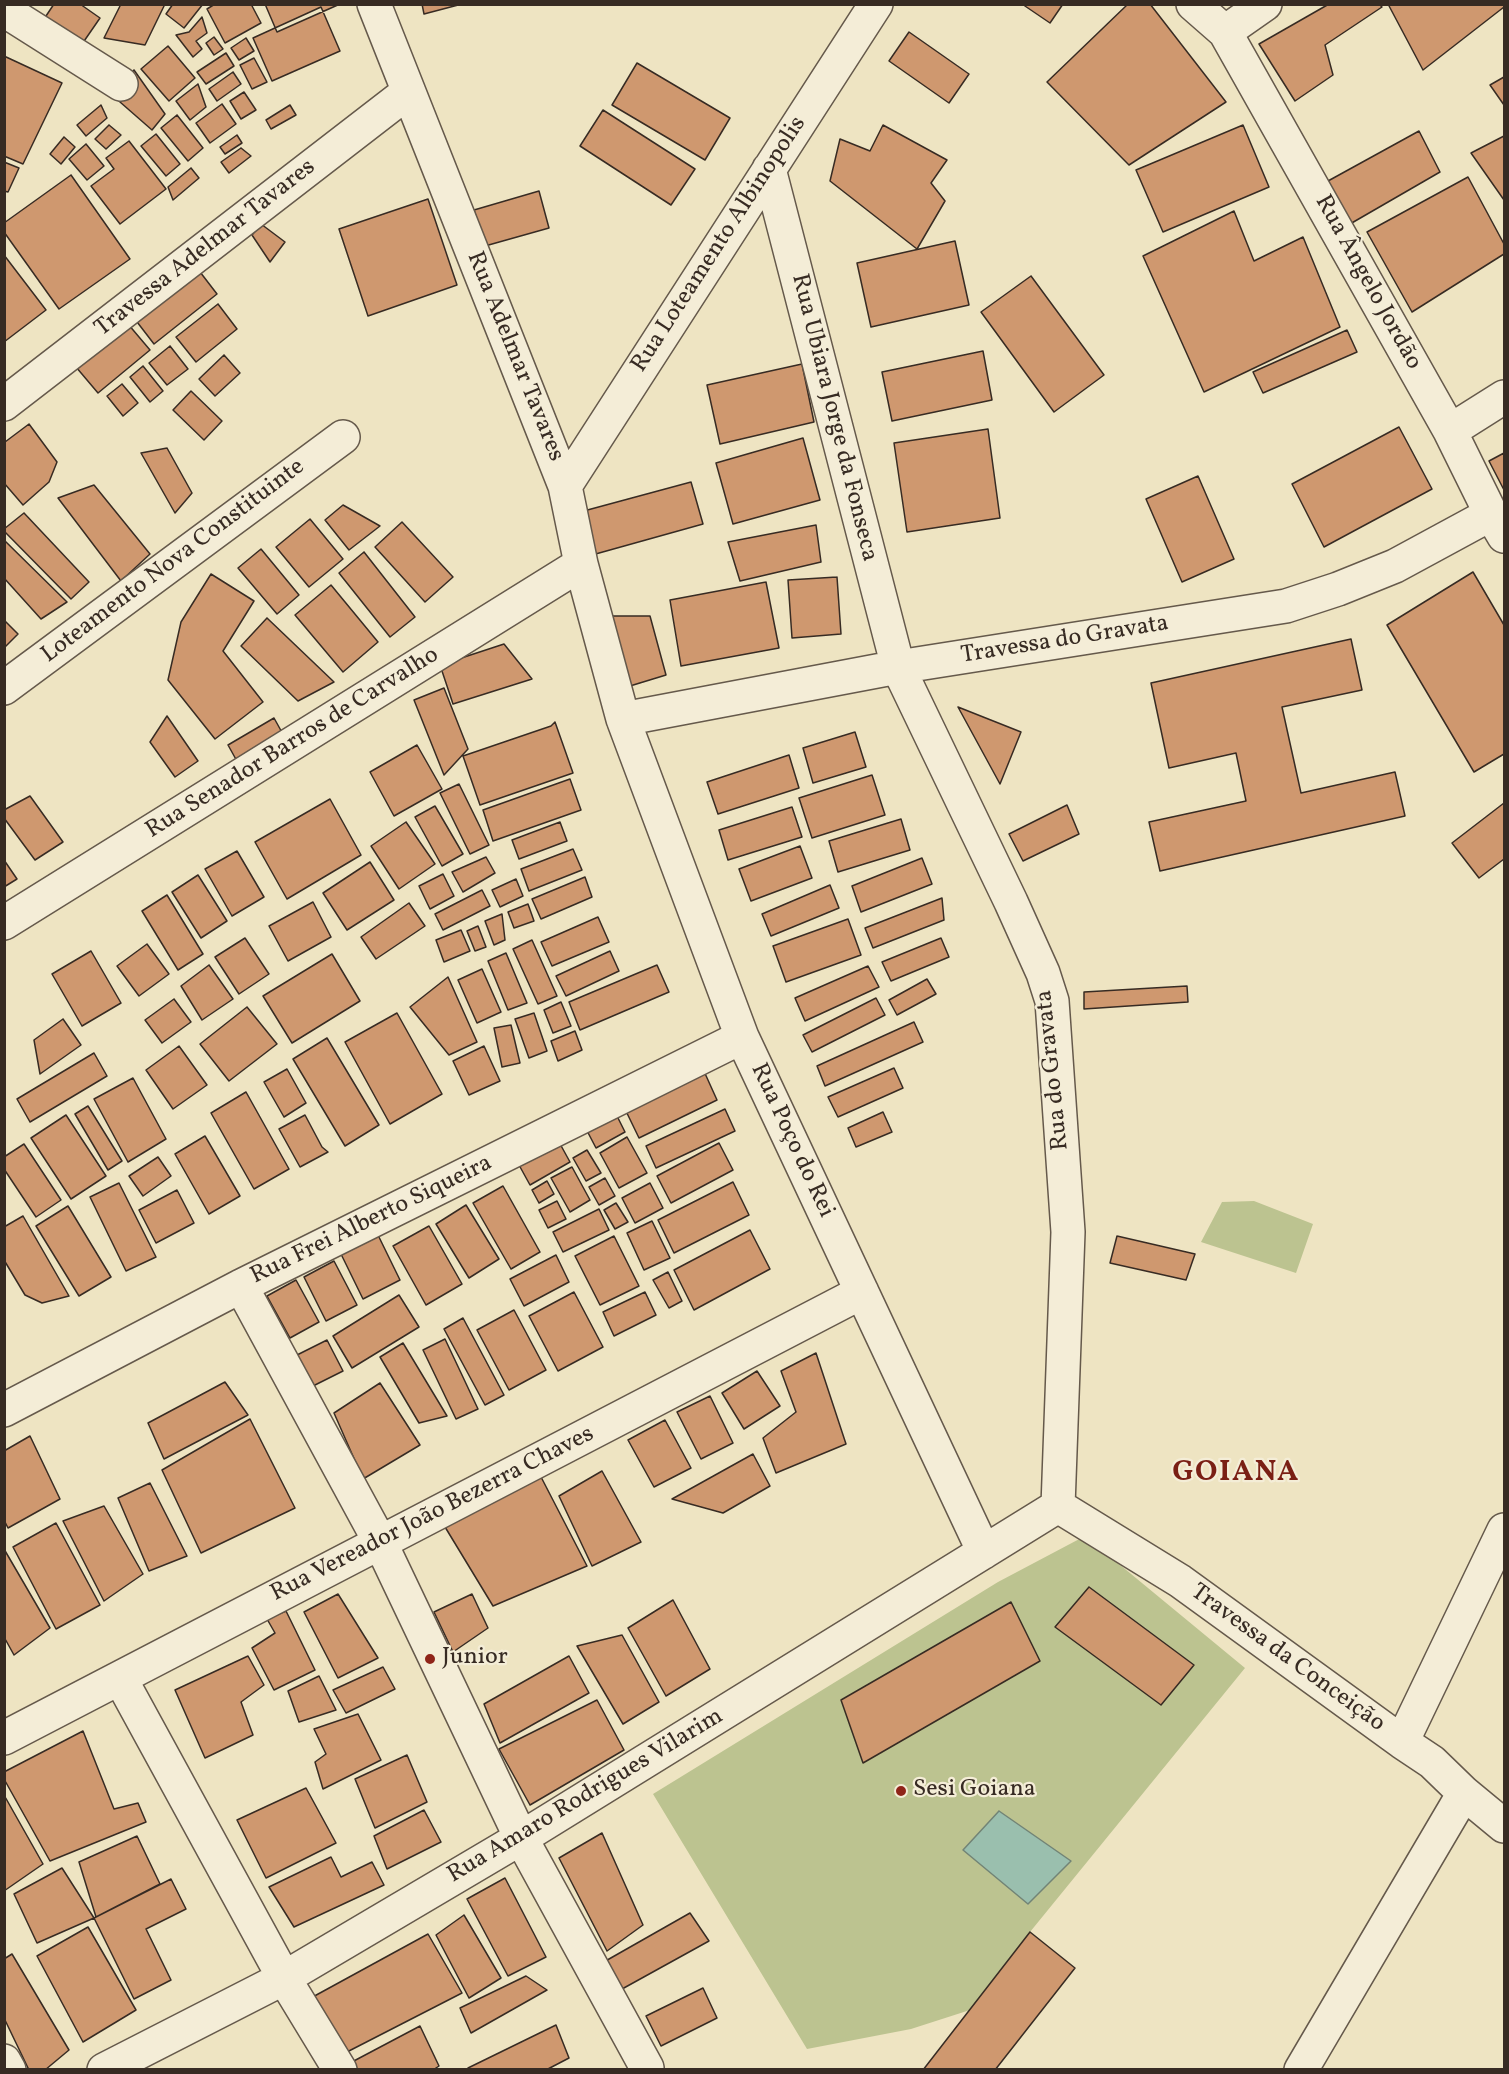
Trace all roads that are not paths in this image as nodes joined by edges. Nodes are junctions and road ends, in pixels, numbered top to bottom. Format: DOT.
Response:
graph roads {
  1 [pos="374,4"];
  2 [pos="876,4"];
  3 [pos="1193,4"];
  4 [pos="1265,4"];
  5 [pos="4,10"];
  6 [pos="1225,32"];
  7 [pos="121,84"];
  8 [pos="408,92"];
  9 [pos="769,169"];
  10 [pos="1504,397"];
  11 [pos="4,405"];
  12 [pos="1450,431"];
  13 [pos="343,437"];
  14 [pos="565,486"];
  15 [pos="1498,525"];
  16 [pos="581,564"];
  17 [pos="898,667"];
  18 [pos="4,688"];
  19 [pos="623,719"];
  20 [pos="4,924"];
  21 [pos="742,1037"];
  22 [pos="241,1286"];
  23 [pos="862,1293"];
  24 [pos="4,1410"];
  25 [pos="1058,1506"];
  26 [pos="1504,1530"];
  27 [pos="380,1542"];
  28 [pos="984,1552"];
  29 [pos="120,1678"];
  30 [pos="4,1738"];
  31 [pos="1402,1743"];
  32 [pos="1464,1793"];
  33 [pos="1504,1826"];
  34 [pos="521,1838"];
  35 [pos="284,1978"];
  36 [pos="4,2061"];
  37 [pos="647,2068"];
  38 [pos="9,2070"];
  39 [pos="104,2070"];
  40 [pos="340,2070"];
  41 [pos="1301,2070"];
  1 -- 8 [label="street, Rua Adelmar Tavares"];
  2 -- 9 [label="street, Rua Loteamento Albinopolis"];
  3 -- 6 [label="street, Rua Ângelo Jordão"];
  4 -- 6 [label="street"];
  5 -- 7 [label="street"];
  6 -- 12 [label="street, Rua Ângelo Jordão"];
  8 -- 11 [label="street, Travessa Adelmar Tavares"];
  8 -- 14 [label="street, Rua Adelmar Tavares"];
  9 -- 14 [label="street, Rua Loteamento Albinopolis"];
  9 -- 17 [label="street, Rua Ubiara Jorge da Fonseca"];
  10 -- 12 [label="street"];
  12 -- 15 [label="street, Rua Ângelo Jordão"];
  13 -- 18 [label="street, Loteamento Nova Constituinte"];
  14 -- 16 [label="street, Rua Adelmar Tavares"];
  15 -- 17 [label="street, Travessa do Gravata"];
  16 -- 19 [label="street, Rua Adelmar Tavares"];
  16 -- 20 [label="street, Rua Senador Barros de Carvalho"];
  17 -- 19 [label="street, Travessa do Gravata"];
  17 -- 25 [label="street, Rua do Gravata"];
  19 -- 21 [label="street, Rua Poço do Rei"];
  21 -- 22 [label="street, Rua Frei Alberto Siqueira"];
  21 -- 23 [label="street, Rua Poço do Rei"];
  22 -- 24 [label="street, Rua Frei Alberto Siqueira"];
  22 -- 27 [label="street"];
  23 -- 27 [label="street, Rua Vereador João Bezerra Chaves"];
  23 -- 28 [label="street, Rua Poço do Rei"];
  25 -- 28 [label="street, Rua Amaro Rodrigues Vilarim"];
  25 -- 31 [label="street, Travessa da Conceição"];
  26 -- 31 [label="street"];
  27 -- 29 [label="street, Rua Vereador João Bezerra Chaves"];
  27 -- 34 [label="street"];
  28 -- 34 [label="street, Rua Amaro Rodrigues Vilarim"];
  29 -- 30 [label="street, Rua Vereador João Bezerra Chaves"];
  29 -- 35 [label="street"];
  31 -- 32 [label="street, Travessa da Conceição"];
  32 -- 33 [label="street, Travessa da Conceição"];
  32 -- 41 [label="street"];
  34 -- 35 [label="street, Rua Amaro Rodrigues Vilarim"];
  34 -- 37 [label="street"];
  35 -- 39 [label="street, Rua Amaro Rodrigues Vilarim"];
  35 -- 40 [label="street"];
  36 -- 38 [label="street"];
}
